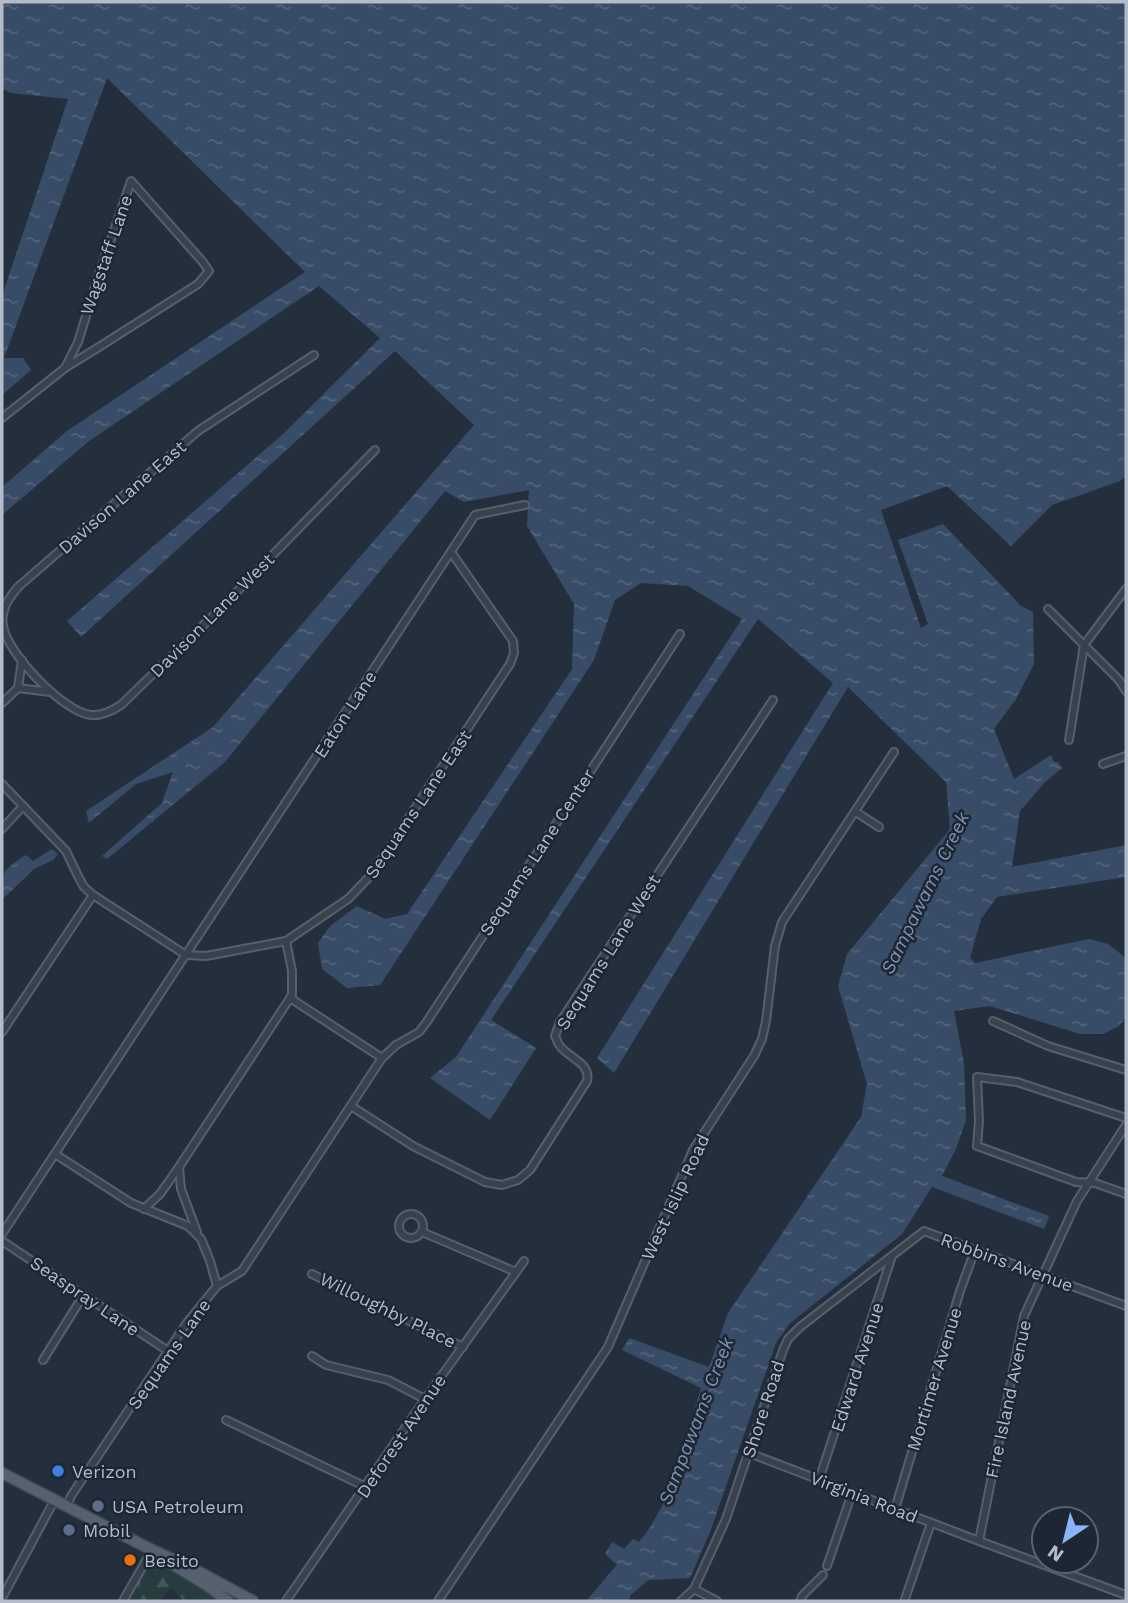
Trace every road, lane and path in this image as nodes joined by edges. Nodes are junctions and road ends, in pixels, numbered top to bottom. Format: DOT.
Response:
graph roads {
  1 [pos="314,355"];
  2 [pos="65,368"];
  3 [pos="2,418"];
  4 [pos="375,450"];
  5 [pos="525,505"];
  6 [pos="451,552"];
  7 [pos="1126,589"];
  8 [pos="1048,609"];
  9 [pos="680,634"];
  10 [pos="1084,645"];
  11 [pos="22,660"];
  12 [pos="35,674"];
  13 [pos="18,688"];
  14 [pos="1126,691"];
  15 [pos="51,692"];
  16 [pos="773,700"];
  17 [pos="2,703"];
  18 [pos="1069,740"];
  19 [pos="894,752"];
  20 [pos="1126,756"];
  21 [pos="1103,764"];
  22 [pos="2,784"];
  23 [pos="23,806"];
  24 [pos="856,812"];
  25 [pos="879,827"];
  26 [pos="2,828"];
  27 [pos="93,895"];
  28 [pos="286,941"];
  29 [pos="186,955"];
  30 [pos="290,998"];
  31 [pos="993,1021"];
  32 [pos="2,1032"];
  33 [pos="382,1058"];
  34 [pos="1126,1070"];
  35 [pos="351,1106"];
  36 [pos="1126,1118"];
  37 [pos="1126,1125"];
  38 [pos="55,1154"];
  39 [pos="180,1167"];
  40 [pos="1087,1184"];
  41 [pos="1126,1194"];
  42 [pos="144,1209"];
  43 [pos="422,1232"];
  44 [pos="2,1234"];
  45 [pos="197,1234"];
  46 [pos="2,1241"];
  47 [pos="975,1250"];
  48 [pos="893,1254"];
  49 [pos="524,1261"];
  50 [pos="516,1272"];
  51 [pos="312,1273"];
  52 [pos="1043,1275"];
  53 [pos="217,1286"];
  54 [pos="83,1296"];
  55 [pos="1126,1306"];
  56 [pos="463,1347"];
  57 [pos="168,1351"];
  58 [pos="312,1356"];
  59 [pos="43,1360"];
  60 [pos="425,1399"];
  61 [pos="226,1420"];
  62 [pos="749,1453"];
  63 [pos="2,1473"];
  64 [pos="819,1480"];
  65 [pos="366,1487"];
  66 [pos="852,1493"];
  67 [pos="54,1501"];
  68 [pos="67,1507"];
  69 [pos="895,1509"];
  70 [pos="931,1522"];
  71 [pos="979,1541"];
  72 [pos="152,1550"];
  73 [pos="827,1566"];
  74 [pos="823,1575"];
  75 [pos="694,1589"];
  76 [pos="1126,1595"];
  77 [pos="219,1597"];
  78 [pos="2,1598"];
  79 [pos="905,1599"];
  80 [pos="123,1601"];
  81 [pos="228,1601"];
  82 [pos="253,1601"];
  83 [pos="286,1601"];
  84 [pos="438,1601"];
  85 [pos="681,1601"];
  86 [pos="717,1601"];
  87 [pos="800,1601"];
  1 -- 11 [label="street, Davison Lane East"];
  2 -- 2 [label="street, Wagstaff Lane"];
  2 -- 3 [label="street, Wagstaff Lane"];
  4 -- 15 [label="street, Davison Lane West"];
  5 -- 6 [label="street, Eaton Lane"];
  6 -- 28 [label="street, Sequams Lane East"];
  6 -- 29 [label="street, Eaton Lane"];
  7 -- 10 [label="street"];
  8 -- 10 [label="street"];
  9 -- 33 [label="street, Sequams Lane Center"];
  10 -- 14 [label="street"];
  10 -- 18 [label="street"];
  11 -- 12 [label="street, Davison Lane East"];
  11 -- 13 [label="street"];
  12 -- 15 [label="street, Davison Lane West"];
  13 -- 15 [label="street"];
  13 -- 17 [label="street"];
  16 -- 35 [label="street, Sequams Lane West"];
  19 -- 24 [label="street, West Islip Road"];
  20 -- 21 [label="street"];
  22 -- 23 [label="street"];
  23 -- 26 [label="street"];
  23 -- 27 [label="street"];
  24 -- 25 [label="street"];
  24 -- 84 [label="street, West Islip Road"];
  27 -- 29 [label="street"];
  27 -- 32 [label="street"];
  28 -- 29 [label="street"];
  28 -- 30 [label="street"];
  29 -- 38 [label="street, Eaton Lane"];
  30 -- 33 [label="street"];
  30 -- 39 [label="street"];
  31 -- 34 [label="street"];
  33 -- 35 [label="street, Sequams Lane Center"];
  35 -- 53 [label="street, Sequams Lane"];
  36 -- 40 [label="street"];
  37 -- 40 [label="street, Fire Island Avenue"];
  38 -- 42 [label="street"];
  38 -- 44 [label="street, Eaton Lane"];
  39 -- 42 [label="street"];
  39 -- 45 [label="street"];
  40 -- 41 [label="street"];
  40 -- 52 [label="street, Fire Island Avenue"];
  42 -- 45 [label="street"];
  43 -- 43 [label="street"];
  43 -- 50 [label="street"];
  45 -- 53 [label="street"];
  46 -- 54 [label="street, Seaspray Lane"];
  47 -- 48 [label="street, Robbins Avenue"];
  47 -- 52 [label="street, Robbins Avenue"];
  47 -- 69 [label="street, Mortimer Avenue"];
  48 -- 62 [label="street, Shore Road"];
  48 -- 64 [label="street, Edward Avenue"];
  49 -- 50 [label="street, Deforest Avenue"];
  50 -- 56 [label="street, Deforest Avenue"];
  51 -- 56 [label="street, Willoughby Place"];
  52 -- 55 [label="street, Robbins Avenue"];
  52 -- 71 [label="street, Fire Island Avenue"];
  53 -- 57 [label="street, Sequams Lane"];
  54 -- 57 [label="street, Seaspray Lane"];
  54 -- 59 [label="street"];
  56 -- 60 [label="street, Deforest Avenue"];
  57 -- 68 [label="street, Sequams Lane"];
  58 -- 60 [label="street"];
  60 -- 65 [label="street, Deforest Avenue"];
  61 -- 65 [label="street"];
  62 -- 64 [label="street, Virginia Road"];
  62 -- 75 [label="street, Shore Road"];
  63 -- 67 [label="main road"];
  64 -- 66 [label="street, Virginia Road"];
  65 -- 83 [label="street, Deforest Avenue"];
  66 -- 69 [label="street, Virginia Road"];
  66 -- 73 [label="street"];
  67 -- 68 [label="main road"];
  67 -- 78 [label="street"];
  68 -- 72 [label="main road"];
  69 -- 70 [label="street, Virginia Road"];
  70 -- 71 [label="street, Virginia Road"];
  70 -- 79 [label="street"];
  71 -- 76 [label="street"];
  72 -- 77 [label="main road"];
  72 -- 80 [label="street"];
  72 -- 82 [label="main road"];
  74 -- 87 [label="street"];
  75 -- 85 [label="street, Shore Road"];
  75 -- 86 [label="street"];
  77 -- 81 [label="main road"];
}
